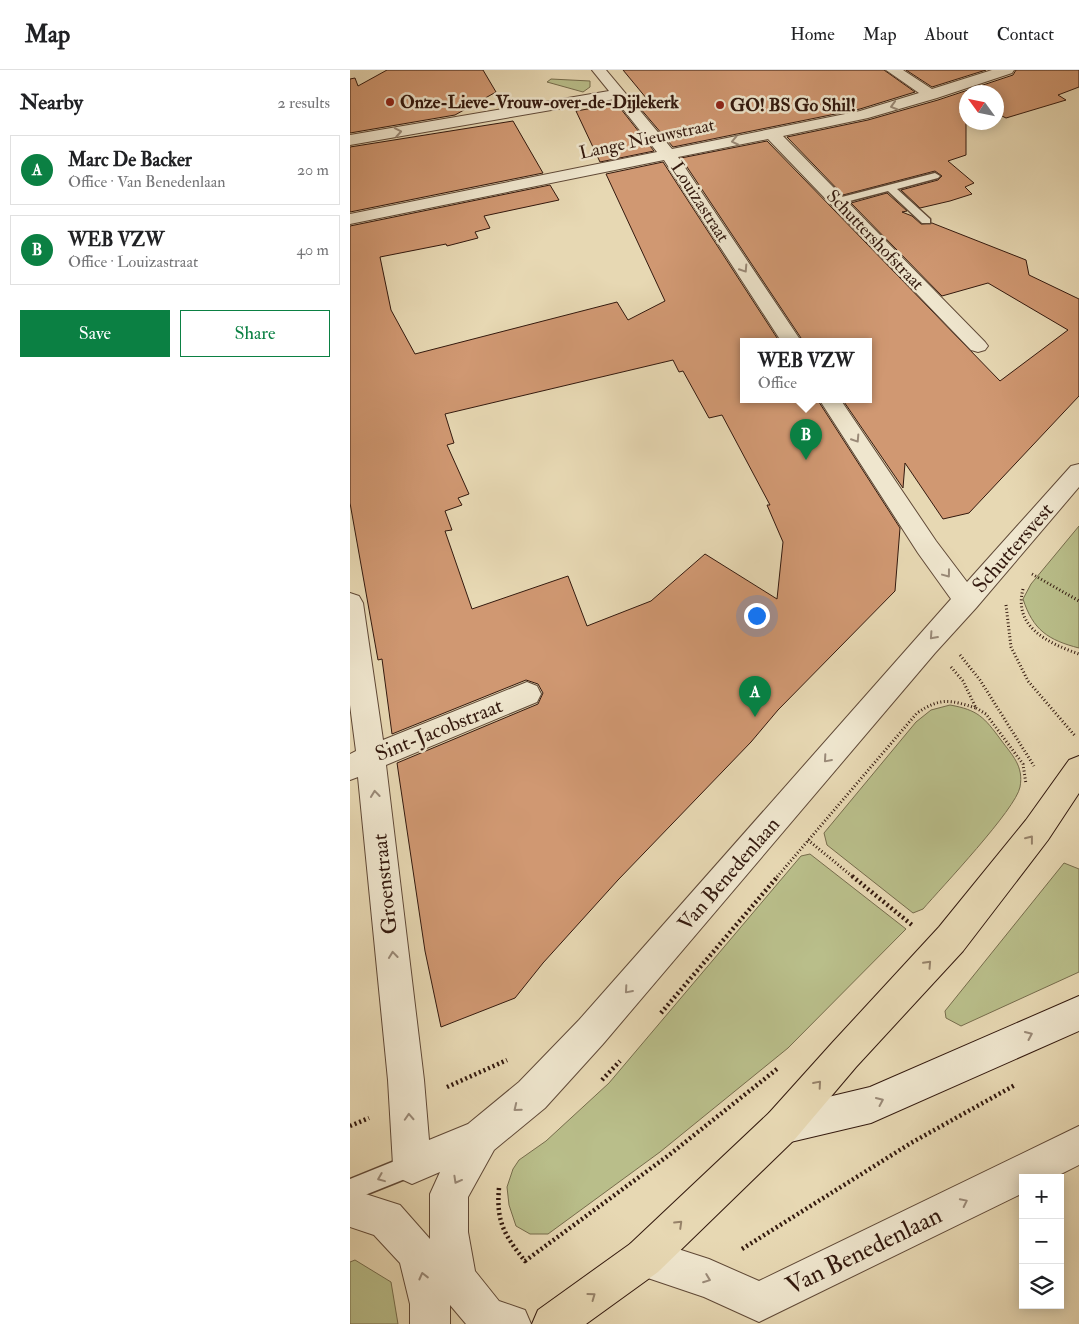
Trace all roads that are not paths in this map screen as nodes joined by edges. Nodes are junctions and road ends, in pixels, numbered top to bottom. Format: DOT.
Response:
graph roads {
  1 [pos="600,70"];
  2 [pos="893,70"];
  3 [pos="1007,70"];
  4 [pos="618,94"];
  5 [pos="932,95"];
  6 [pos="772,134"];
  7 [pos="350,140"];
  8 [pos="669,156"];
  9 [pos="935,176"];
  10 [pos="890,188"];
  11 [pos="838,201"];
  12 [pos="350,219"];
  13 [pos="926,221"];
  14 [pos="789,338"];
  15 [pos="978,346"];
  16 [pos="832,403"];
  17 [pos="1079,472"];
  18 [pos="966,600"];
  19 [pos="350,603"];
  20 [pos="527,694"];
  21 [pos="360,762"];
  22 [pos="1077,777"];
  23 [pos="1079,1013"];
  24 [pos="782,1126"];
  25 [pos="481,1137"];
  26 [pos="1079,1145"];
  27 [pos="412,1165"];
  28 [pos="350,1190"];
  29 [pos="350,1208"];
  30 [pos="644,1258"];
  31 [pos="430,1324"];
  32 [pos="511,1324"];
  33 [pos="552,1324"];
  1 -- 4 [label="street, Louizastraat"];
  2 -- 5 [label="street"];
  3 -- 5 [label="street, Lange Nieuwstraat"];
  7 -- 4 [label="street, one-way"];
  4 -- 8 [label="street, Louizastraat"];
  5 -- 6 [label="street, Lange Nieuwstraat, one-way"];
  6 -- 8 [label="street, Lange Nieuwstraat, one-way"];
  6 -- 11 [label="street, Schuttershofstraat"];
  8 -- 12 [label="street, Lange Nieuwstraat"];
  8 -- 14 [label="street, Louizastraat, one-way"];
  9 -- 10 [label="lane"];
  10 -- 11 [label="lane"];
  10 -- 13 [label="lane"];
  11 -- 15 [label="street, Schuttershofstraat"];
  16 -- 18 [label="street, one-way"];
  17 -- 18 [label="street, Schuttersvest"];
  18 -- 25 [label="street, Van Benedenlaan, one-way"];
  19 -- 21 [label="street, Groenstraat"];
  20 -- 21 [label="street, Sint-Jacobstraat"];
  27 -- 21 [label="street, Groenstraat, one-way"];
  24 -- 22 [label="main road, one-way"];
  24 -- 23 [label="street, one-way"];
  30 -- 24 [label="main road, one-way"];
  25 -- 27 [label="street, Van Benedenlaan"];
  25 -- 32 [label="street, Van Benedenlaan, one-way"];
  30 -- 26 [label="street, Van Benedenlaan, one-way"];
  27 -- 28 [label="lane, Van Benedenlaan, one-way"];
  31 -- 29 [label="street, one-way"];
  33 -- 30 [label="main road, one-way"];
}
